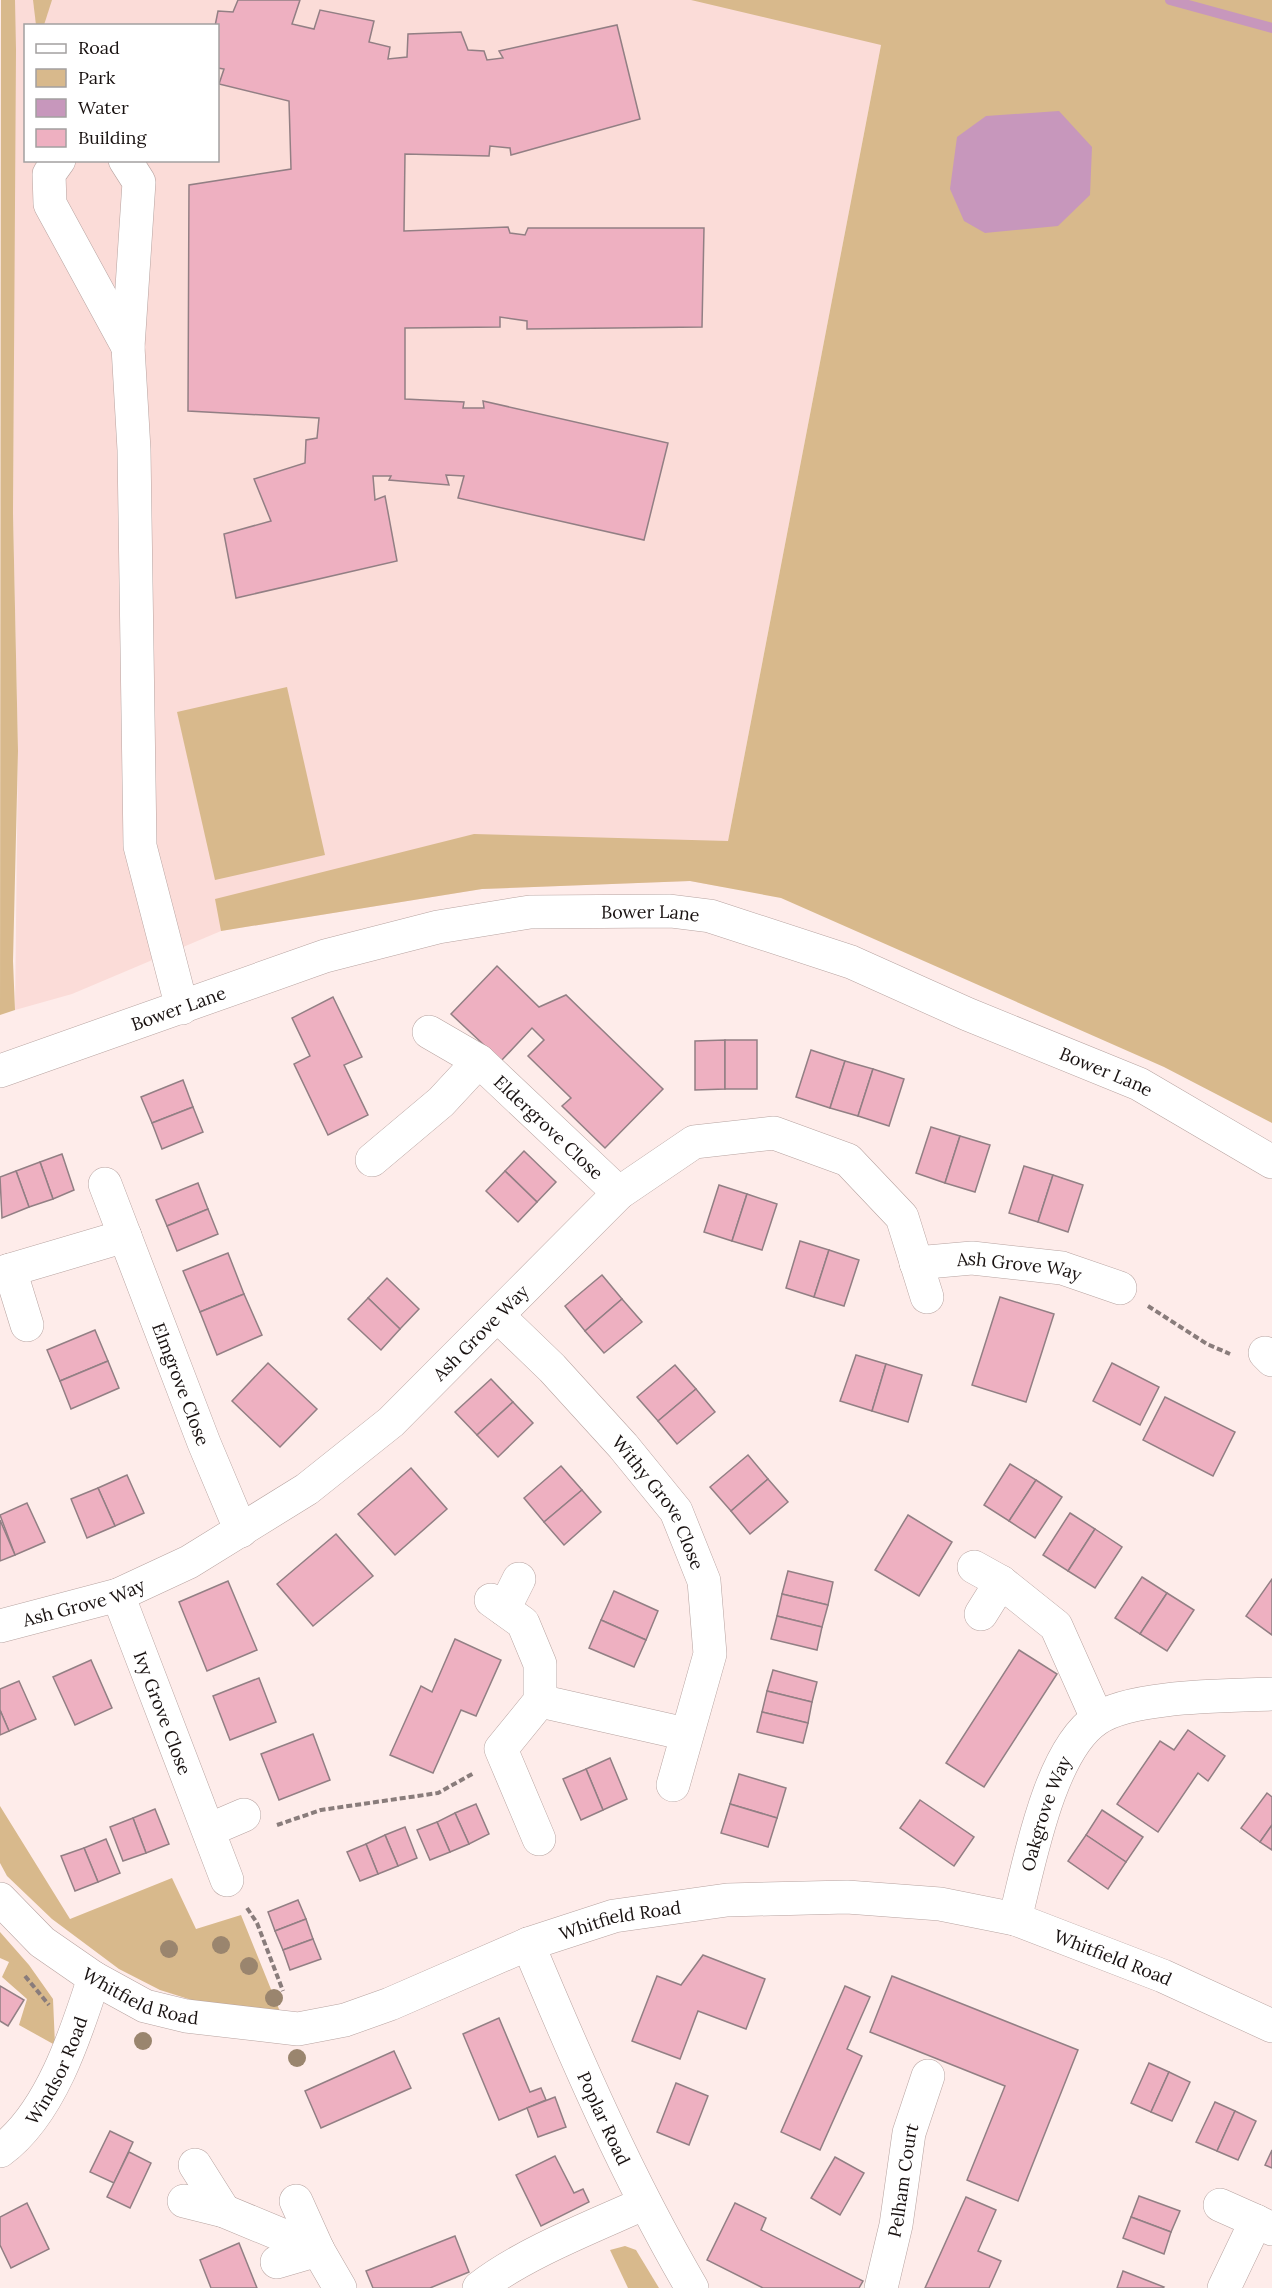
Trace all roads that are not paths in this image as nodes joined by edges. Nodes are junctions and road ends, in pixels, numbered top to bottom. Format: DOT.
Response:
graph roads {
  1 [pos="57,162"];
  2 [pos="126,162"];
  3 [pos="128,347"];
  4 [pos="182,1008"];
  5 [pos="429,1032"];
  6 [pos="479,1061"];
  7 [pos="0,1071"];
  8 [pos="372,1160"];
  9 [pos="1272,1162"];
  10 [pos="105,1184"];
  11 [pos="619,1193"];
  12 [pos="125,1236"];
  13 [pos="916,1263"];
  14 [pos="5,1271"];
  15 [pos="1120,1288"];
  16 [pos="927,1297"];
  17 [pos="498,1316"];
  18 [pos="27,1325"];
  19 [pos="241,1531"];
  20 [pos="519,1579"];
  21 [pos="118,1595"];
  22 [pos="981,1614"];
  23 [pos="0,1626"];
  24 [pos="1272,1694"];
  25 [pos="540,1701"];
  26 [pos="1097,1718"];
  27 [pos="686,1734"];
  28 [pos="673,1785"];
  29 [pos="244,1815"];
  30 [pos="209,1830"];
  31 [pos="539,1839"];
  32 [pos="227,1880"];
  33 [pos="0,1899"];
  34 [pos="1015,1919"];
  35 [pos="528,1944"];
  36 [pos="94,1978"];
  37 [pos="1272,2026"];
  38 [pos="928,2076"];
  39 [pos="0,2151"];
  40 [pos="195,2165"];
  41 [pos="184,2201"];
  42 [pos="296,2201"];
  43 [pos="645,2203"];
  44 [pos="1220,2205"];
  45 [pos="224,2211"];
  46 [pos="1264,2225"];
  47 [pos="318,2250"];
  48 [pos="277,2262"];
  49 [pos="340,2288"];
  50 [pos="479,2288"];
  51 [pos="692,2288"];
  52 [pos="881,2288"];
  53 [pos="1224,2288"];
  1 -- 3 [label="street"];
  2 -- 3 [label="street"];
  3 -- 4 [label="street"];
  4 -- 7 [label="street, Bower Lane"];
  4 -- 9 [label="street, Bower Lane"];
  5 -- 6 [label="street, Eldergrove Close"];
  6 -- 8 [label="street, Eldergrove Close"];
  6 -- 11 [label="street, Eldergrove Close"];
  10 -- 12 [label="street, Elmgrove Close"];
  11 -- 13 [label="street, Ash Grove Way"];
  11 -- 17 [label="street, Ash Grove Way"];
  12 -- 14 [label="street"];
  12 -- 19 [label="street, Elmgrove Close"];
  13 -- 15 [label="street, Ash Grove Way"];
  13 -- 16 [label="street, Ash Grove Way"];
  14 -- 18 [label="street"];
  17 -- 19 [label="street, Ash Grove Way"];
  17 -- 27 [label="street, Withy Grove Close"];
  19 -- 21 [label="street, Ash Grove Way"];
  20 -- 25 [label="street"];
  21 -- 23 [label="street, Ash Grove Way"];
  21 -- 30 [label="street, Ivy Grove Close"];
  22 -- 26 [label="street"];
  24 -- 26 [label="street, Oakgrove Way"];
  25 -- 27 [label="street"];
  25 -- 31 [label="street"];
  26 -- 34 [label="street, Oakgrove Way"];
  27 -- 28 [label="street, Withy Grove Close"];
  29 -- 30 [label="street"];
  30 -- 32 [label="street, Ivy Grove Close"];
  33 -- 36 [label="street, Whitfield Road"];
  34 -- 35 [label="street, Whitfield Road"];
  34 -- 37 [label="street, Whitfield Road"];
  35 -- 36 [label="street, Whitfield Road"];
  35 -- 43 [label="street, Poplar Road"];
  36 -- 39 [label="street, Windsor Road"];
  38 -- 52 [label="street, Pelham Court"];
  40 -- 45 [label="street"];
  41 -- 45 [label="street"];
  42 -- 47 [label="street"];
  43 -- 50 [label="street"];
  43 -- 51 [label="street, Poplar Road"];
  44 -- 46 [label="street"];
  45 -- 47 [label="street"];
  46 -- 53 [label="street"];
  47 -- 48 [label="street"];
  47 -- 49 [label="street"];
}
